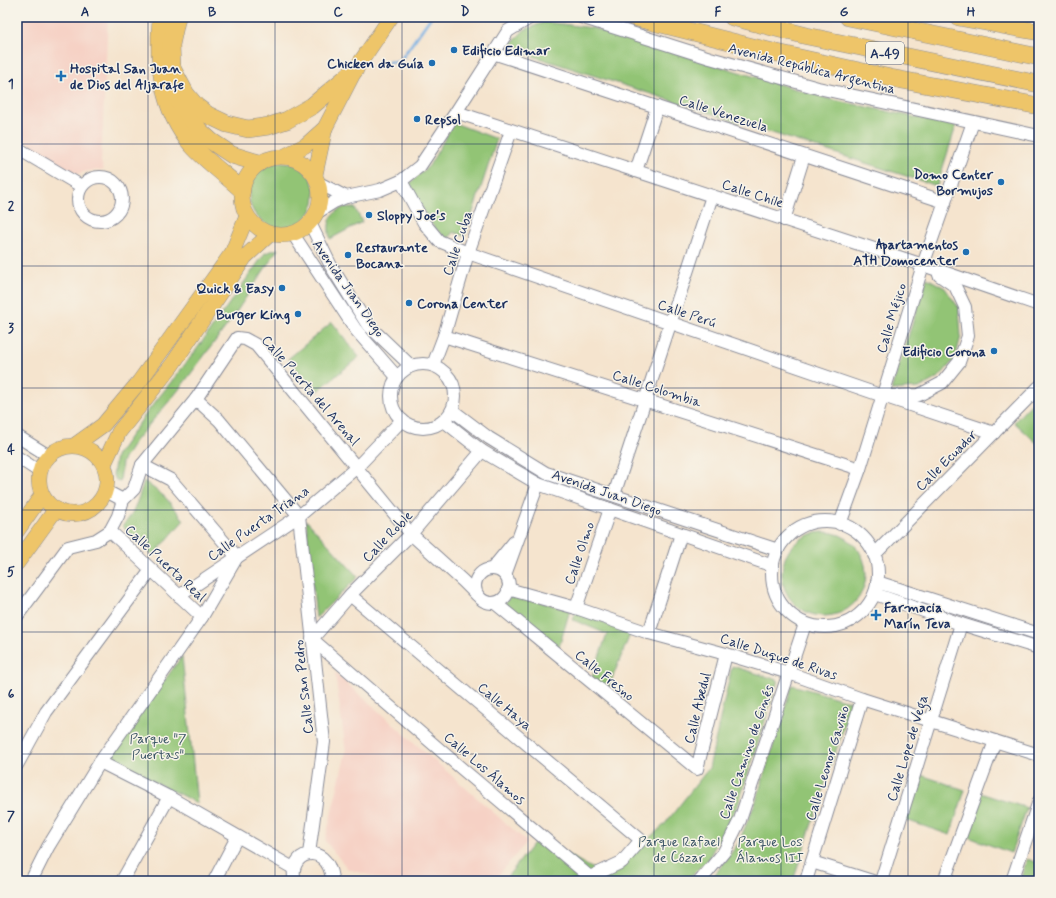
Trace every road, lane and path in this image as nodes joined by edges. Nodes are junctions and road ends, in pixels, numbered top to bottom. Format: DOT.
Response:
graph roads {
  1 [pos="161,17"];
  2 [pos="177,17"];
  3 [pos="391,17"];
  4 [pos="531,17"];
  5 [pos="581,17"];
  6 [pos="633,17"];
  7 [pos="732,17"];
  8 [pos="848,17"];
  9 [pos="958,17"];
  10 [pos="972,17"];
  11 [pos="1014,27"];
  12 [pos="1039,32"];
  13 [pos="493,53"];
  14 [pos="1039,57"];
  15 [pos="172,68"];
  16 [pos="355,70"];
  17 [pos="1039,84"];
  18 [pos="1039,106"];
  19 [pos="656,107"];
  20 [pos="456,112"];
  21 [pos="973,122"];
  22 [pos="325,128"];
  23 [pos="511,130"];
  24 [pos="1039,136"];
  25 [pos="17,148"];
  26 [pos="285,156"];
  27 [pos="804,156"];
  28 [pos="258,163"];
  29 [pos="636,171"];
  30 [pos="317,179"];
  31 [pos="401,180"];
  32 [pos="81,186"];
  33 [pos="242,190"];
  34 [pos="712,196"];
  35 [pos="346,197"];
  36 [pos="945,202"];
  37 [pos="247,216"];
  38 [pos="314,218"];
  39 [pos="784,220"];
  40 [pos="270,234"];
  41 [pos="293,234"];
  42 [pos="468,253"];
  43 [pos="923,265"];
  44 [pos="1039,305"];
  45 [pos="670,323"];
  46 [pos="444,336"];
  47 [pos="433,365"];
  48 [pos="410,366"];
  49 [pos="397,377"];
  50 [pos="1039,387"];
  51 [pos="883,396"];
  52 [pos="196,399"];
  53 [pos="645,400"];
  54 [pos="452,410"];
  55 [pos="402,420"];
  56 [pos="444,421"];
  57 [pos="994,433"];
  58 [pos="17,436"];
  59 [pos="75,445"];
  60 [pos="482,451"];
  61 [pos="49,456"];
  62 [pos="17,457"];
  63 [pos="104,464"];
  64 [pos="142,465"];
  65 [pos="357,468"];
  66 [pos="860,469"];
  67 [pos="40,472"];
  68 [pos="538,484"];
  69 [pos="106,491"];
  70 [pos="42,495"];
  71 [pos="614,495"];
  72 [pos="123,500"];
  73 [pos="610,509"];
  74 [pos="56,510"];
  75 [pos="299,516"];
  76 [pos="840,524"];
  77 [pos="17,531"];
  78 [pos="110,531"];
  79 [pos="411,534"];
  80 [pos="681,534"];
  81 [pos="520,535"];
  82 [pos="778,550"];
  83 [pos="874,555"];
  84 [pos="237,556"];
  85 [pos="17,563"];
  86 [pos="773,566"];
  87 [pos="492,569"];
  88 [pos="151,570"];
  89 [pos="505,575"];
  90 [pos="508,588"];
  91 [pos="876,588"];
  92 [pos="350,595"];
  93 [pos="477,595"];
  94 [pos="179,596"];
  95 [pos="494,603"];
  96 [pos="576,608"];
  97 [pos="17,616"];
  98 [pos="202,617"];
  99 [pos="805,624"];
  100 [pos="961,624"];
  101 [pos="650,632"];
  102 [pos="1039,634"];
  103 [pos="312,639"];
  104 [pos="1039,648"];
  105 [pos="726,654"];
  106 [pos="789,673"];
  107 [pos="862,699"];
  108 [pos="932,721"];
  109 [pos="995,741"];
  110 [pos="1039,755"];
  111 [pos="100,762"];
  112 [pos="17,766"];
  113 [pos="696,770"];
  114 [pos="169,797"];
  115 [pos="1039,800"];
  116 [pos="237,837"];
  117 [pos="640,840"];
  118 [pos="309,854"];
  119 [pos="812,862"];
  120 [pos="293,868"];
  121 [pos="335,880"];
  122 [pos="32,881"];
  123 [pos="122,881"];
  124 [pos="214,881"];
  125 [pos="295,881"];
  126 [pos="700,881"];
  127 [pos="806,881"];
  128 [pos="872,881"];
  129 [pos="881,881"];
  130 [pos="944,881"];
  131 [pos="1012,881"];
  1 -- 33 [label="highway"];
  2 -- 15 [label="highway"];
  3 -- 16 [label="main road"];
  4 -- 13 [label="street"];
  5 -- 21 [label="street, Avenida República Argentina"];
  6 -- 18 [label="highway"];
  7 -- 17 [label="highway, A-49"];
  8 -- 14 [label="highway, A-49"];
  9 -- 11 [label="highway"];
  10 -- 11 [label="highway"];
  11 -- 12 [label="highway"];
  13 -- 19 [label="street, Calle Venezuela"];
  13 -- 20 [label="street"];
  15 -- 16 [label="highway"];
  15 -- 28 [label="highway"];
  16 -- 22 [label="main road"];
  19 -- 27 [label="street, Calle Venezuela"];
  19 -- 29 [label="street"];
  20 -- 23 [label="street, Calle Chile"];
  20 -- 31 [label="street"];
  21 -- 24 [label="street, Avenida República Argentina"];
  21 -- 36 [label="street, Calle Méjico"];
  22 -- 26 [label="main road"];
  22 -- 30 [label="main road"];
  23 -- 29 [label="street, Calle Chile"];
  23 -- 42 [label="street, Calle Cuba"];
  25 -- 32 [label="street"];
  26 -- 28 [label="main road"];
  26 -- 30 [label="main road"];
  27 -- 36 [label="street, Calle Venezuela"];
  27 -- 39 [label="street"];
  28 -- 33 [label="main road"];
  29 -- 34 [label="street, Calle Chile"];
  30 -- 35 [label="street"];
  30 -- 38 [label="main road"];
  31 -- 35 [label="street"];
  31 -- 42 [label="street, Calle Perú"];
  33 -- 37 [label="main road"];
  34 -- 39 [label="street, Calle Chile"];
  34 -- 45 [label="street"];
  35 -- 38 [label="street"];
  36 -- 43 [label="street, Calle Méjico"];
  37 -- 40 [label="main road"];
  37 -- 59 [label="main road"];
  38 -- 41 [label="main road"];
  38 -- 48 [label="street, Avenida Juan Diego"];
  39 -- 43 [label="street, Calle Chile"];
  40 -- 41 [label="main road"];
  40 -- 63 [label="main road"];
  41 -- 49 [label="street, Avenida Juan Diego"];
  42 -- 45 [label="street, Calle Perú"];
  42 -- 46 [label="street, Calle Cuba"];
  43 -- 44 [label="street, Calle Chile"];
  43 -- 51 [label="street, Calle Méjico"];
  43 -- 51 [label="street"];
  45 -- 51 [label="street, Calle Perú"];
  45 -- 53 [label="street"];
  46 -- 47 [label="street, Calle Cuba"];
  46 -- 53 [label="street, Calle Colombia"];
  47 -- 48 [label="street"];
  47 -- 54 [label="street"];
  48 -- 49 [label="street"];
  49 -- 55 [label="street"];
  50 -- 57 [label="street, Calle Ecuador"];
  51 -- 57 [label="street, Calle Perú"];
  51 -- 66 [label="street, Calle Méjico"];
  52 -- 64 [label="street"];
  52 -- 65 [label="street, Calle Puerta del Arenal"];
  52 -- 75 [label="street"];
  53 -- 66 [label="street, Calle Colombia"];
  53 -- 71 [label="street"];
  54 -- 56 [label="street"];
  54 -- 71 [label="street, Avenida Juan Diego"];
  55 -- 56 [label="street"];
  55 -- 65 [label="street, Calle Puerta Triana"];
  56 -- 60 [label="street, Avenida Juan Diego"];
  57 -- 83 [label="street, Calle Ecuador"];
  58 -- 61 [label="street"];
  59 -- 61 [label="main road"];
  59 -- 63 [label="main road"];
  60 -- 68 [label="street, Avenida Juan Diego"];
  60 -- 79 [label="street, Calle Roble"];
  61 -- 67 [label="main road"];
  62 -- 67 [label="street"];
  63 -- 69 [label="main road"];
  64 -- 72 [label="street"];
  64 -- 84 [label="street"];
  65 -- 75 [label="street, Calle Puerta Triana"];
  65 -- 79 [label="street"];
  66 -- 76 [label="street, Calle Méjico"];
  67 -- 70 [label="main road"];
  68 -- 73 [label="street, Avenida Juan Diego"];
  68 -- 81 [label="street"];
  69 -- 72 [label="street"];
  69 -- 74 [label="main road"];
  70 -- 74 [label="main road"];
  70 -- 77 [label="main road"];
  71 -- 82 [label="street, Avenida Juan Diego"];
  72 -- 78 [label="street"];
  73 -- 80 [label="street, Avenida Juan Diego"];
  73 -- 96 [label="street, Calle Olmo"];
  74 -- 85 [label="main road"];
  75 -- 84 [label="street, Calle Puerta Triana"];
  75 -- 103 [label="street, Calle San Pedro"];
  76 -- 82 [label="street"];
  76 -- 83 [label="street"];
  78 -- 88 [label="street, Calle Puerta Real"];
  78 -- 97 [label="street"];
  79 -- 92 [label="street, Calle Roble"];
  79 -- 93 [label="street"];
  80 -- 86 [label="street, Avenida Juan Diego"];
  80 -- 101 [label="street"];
  81 -- 87 [label="street"];
  81 -- 89 [label="street"];
  82 -- 86 [label="street"];
  83 -- 91 [label="street"];
  84 -- 94 [label="street, Calle Puerta Triana"];
  84 -- 98 [label="street"];
  86 -- 99 [label="street"];
  87 -- 89 [label="street"];
  87 -- 93 [label="street"];
  88 -- 94 [label="street, Calle Puerta Real"];
  88 -- 112 [label="street"];
  89 -- 90 [label="street"];
  90 -- 95 [label="street"];
  90 -- 96 [label="street, Calle Duque de Rivas"];
  91 -- 99 [label="street"];
  91 -- 100 [label="street"];
  91 -- 102 [label="street"];
  92 -- 103 [label="street, Calle Roble"];
  92 -- 117 [label="street, Calle Haya"];
  93 -- 95 [label="street"];
  94 -- 98 [label="street, Calle Puerta Real"];
  95 -- 113 [label="street, Calle Fresno"];
  96 -- 101 [label="street, Calle Duque de Rivas"];
  98 -- 111 [label="street"];
  99 -- 106 [label="street, Calle Camino de Ginés"];
  100 -- 104 [label="street"];
  100 -- 108 [label="street, Calle Lope de Vega"];
  101 -- 105 [label="street, Calle Duque de Rivas"];
  103 -- 117 [label="street, Calle Los Álamos"];
  103 -- 118 [label="street, Calle San Pedro"];
  105 -- 106 [label="street, Calle Duque de Rivas"];
  105 -- 113 [label="street, Calle Abedul"];
  106 -- 107 [label="street, Calle Duque de Rivas"];
  106 -- 126 [label="street, Calle Camino de Ginés"];
  107 -- 108 [label="street, Calle Duque de Rivas"];
  107 -- 119 [label="street, Calle Leonor Gaviño"];
  108 -- 109 [label="street, Calle Duque de Rivas"];
  108 -- 129 [label="street, Calle Lope de Vega"];
  109 -- 110 [label="street, Calle Duque de Rivas"];
  109 -- 130 [label="street"];
  111 -- 114 [label="street"];
  111 -- 122 [label="street"];
  114 -- 116 [label="street"];
  114 -- 123 [label="street"];
  115 -- 131 [label="street"];
  116 -- 120 [label="street"];
  116 -- 124 [label="street"];
  118 -- 120 [label="street"];
  118 -- 121 [label="street"];
  119 -- 127 [label="street, Calle Leonor Gaviño"];
  119 -- 128 [label="street"];
  120 -- 125 [label="street"];
}
